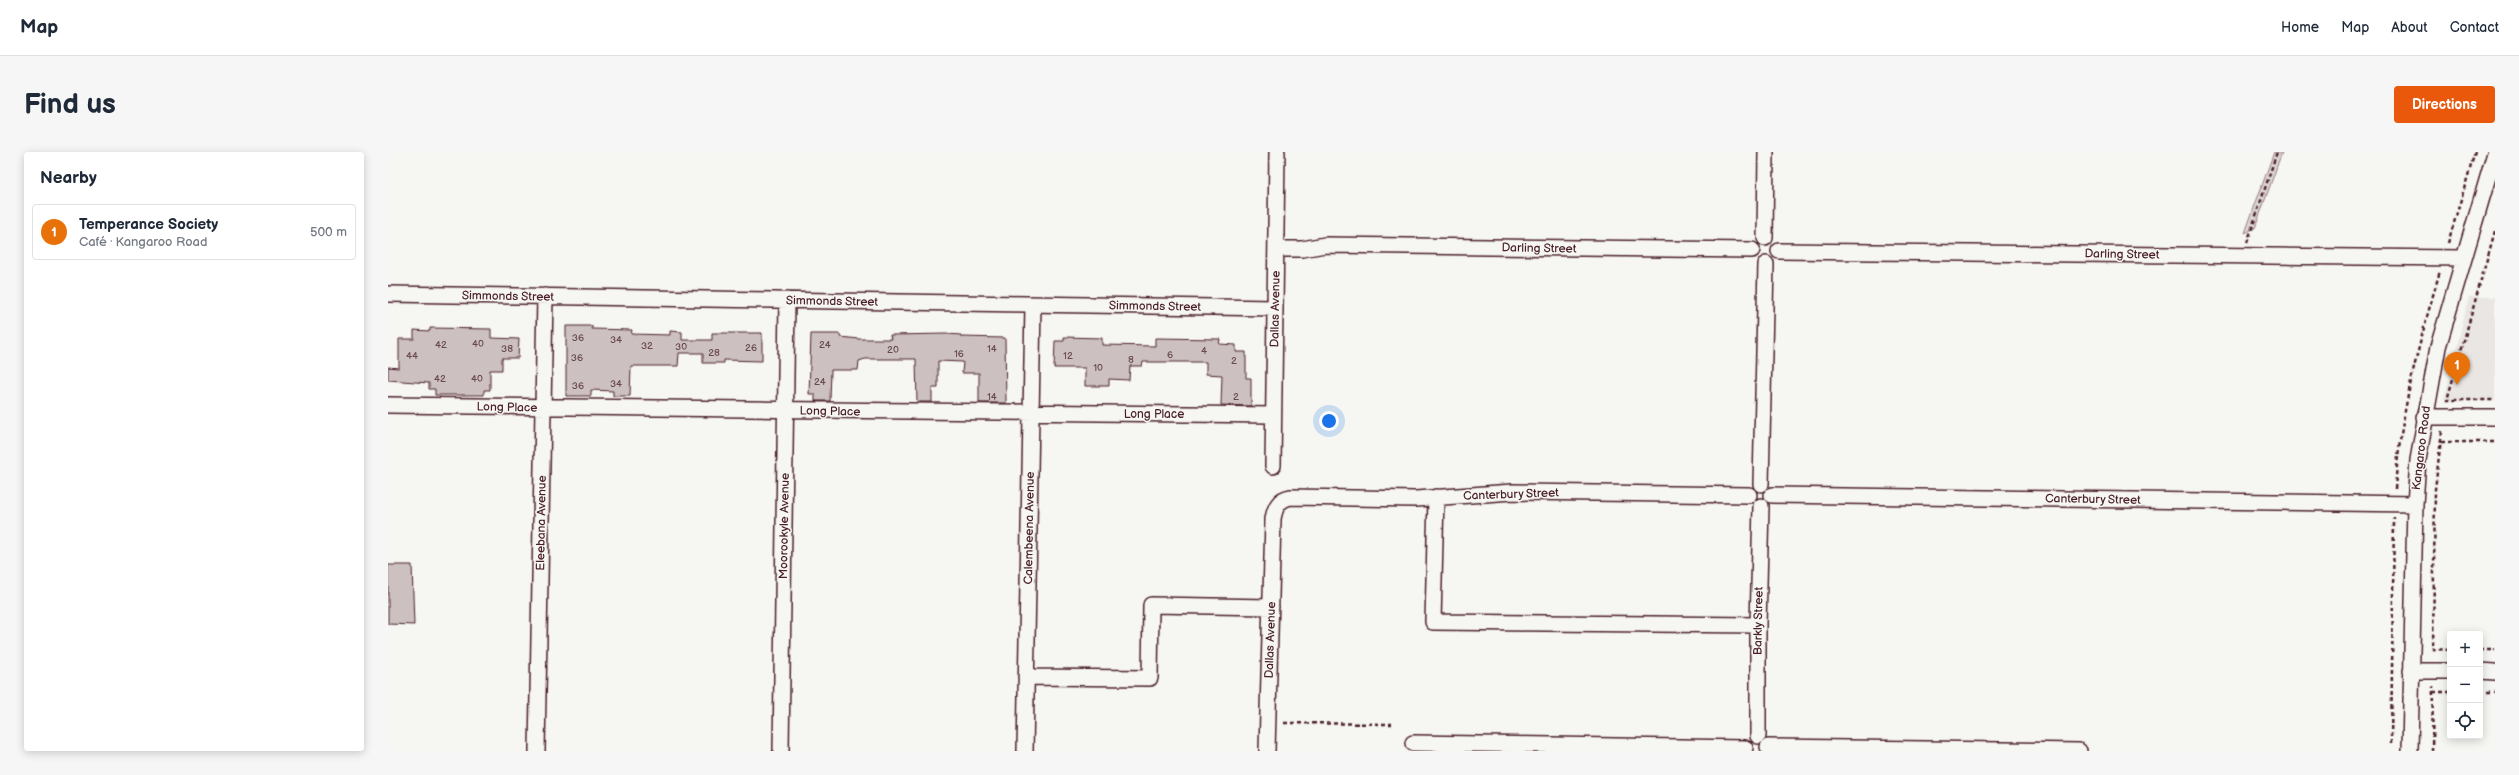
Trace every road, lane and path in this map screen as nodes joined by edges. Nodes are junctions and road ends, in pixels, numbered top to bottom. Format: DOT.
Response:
graph roads {
  1 [pos="1277,152"];
  2 [pos="1766,152"];
  3 [pos="2277,152"];
  4 [pos="2494,158"];
  5 [pos="2495,231"];
  6 [pos="1765,238"];
  7 [pos="1276,244"];
  8 [pos="1752,250"];
  9 [pos="1779,251"];
  10 [pos="2243,255"];
  11 [pos="2464,258"];
  12 [pos="1766,264"];
  13 [pos="388,294"];
  14 [pos="544,296"];
  15 [pos="787,300"];
  16 [pos="1033,305"];
  17 [pos="1275,308"];
  18 [pos="2495,400"];
  19 [pos="388,405"];
  20 [pos="542,407"];
  21 [pos="786,410"];
  22 [pos="1031,413"];
  23 [pos="1273,415"];
  24 [pos="2424,417"];
  25 [pos="2495,417"];
  26 [pos="2495,442"];
  27 [pos="1273,466"];
  28 [pos="1761,484"];
  29 [pos="1749,495"];
  30 [pos="1772,495"];
  31 [pos="1436,497"];
  32 [pos="2415,504"];
  33 [pos="1761,506"];
  34 [pos="1276,507"];
  35 [pos="2394,518"];
  36 [pos="1271,607"];
  37 [pos="1758,625"];
  38 [pos="2447,650"];
  39 [pos="2483,650"];
  40 [pos="2495,650"];
  41 [pos="2411,671"];
  42 [pos="2447,671"];
  43 [pos="2483,671"];
  44 [pos="2495,672"];
  45 [pos="1026,677"];
  46 [pos="2447,692"];
  47 [pos="2483,692"];
  48 [pos="2495,692"];
  49 [pos="1284,723"];
  50 [pos="1392,724"];
  51 [pos="1413,743"];
  52 [pos="2391,744"];
  53 [pos="1764,745"];
  54 [pos="1746,749"];
  55 [pos="537,751"];
  56 [pos="782,751"];
  57 [pos="1025,751"];
  58 [pos="1267,751"];
  59 [pos="2079,751"];
  60 [pos="2410,751"];
  61 [pos="2432,751"];
  1 -- 7 [label="street, Dallas Avenue"];
  2 -- 6 [label="street"];
  3 -- 10 [label="path"];
  4 -- 11 [label="street, Kangaroo Road"];
  5 -- 18 [label="path"];
  6 -- 8 [label="street"];
  6 -- 9 [label="street"];
  7 -- 8 [label="street, Darling Street"];
  7 -- 17 [label="street, Dallas Avenue"];
  8 -- 12 [label="street"];
  9 -- 10 [label="street, Darling Street"];
  9 -- 12 [label="street"];
  10 -- 11 [label="street, Darling Street"];
  11 -- 24 [label="street, Kangaroo Road"];
  12 -- 28 [label="street"];
  13 -- 14 [label="street, Simmonds Street"];
  14 -- 15 [label="street, Simmonds Street"];
  14 -- 20 [label="street, Eleebana Avenue"];
  15 -- 16 [label="street, Simmonds Street"];
  15 -- 21 [label="street, Moorookyle Avenue"];
  16 -- 17 [label="street, Simmonds Street"];
  16 -- 22 [label="street, Calembeena Avenue"];
  17 -- 23 [label="street, Dallas Avenue"];
  19 -- 20 [label="street, Long Place"];
  20 -- 21 [label="street, Long Place"];
  20 -- 55 [label="street, Eleebana Avenue"];
  21 -- 22 [label="street, Long Place"];
  21 -- 56 [label="street, Moorookyle Avenue"];
  22 -- 23 [label="street, Long Place"];
  22 -- 45 [label="street, Calembeena Avenue"];
  23 -- 27 [label="street, Dallas Avenue"];
  24 -- 25 [label="street"];
  24 -- 32 [label="street, Kangaroo Road"];
  26 -- 38 [label="path"];
  28 -- 29 [label="street"];
  28 -- 30 [label="street"];
  29 -- 31 [label="street, Canterbury Street"];
  29 -- 33 [label="street"];
  30 -- 32 [label="street, Canterbury Street"];
  30 -- 33 [label="street"];
  31 -- 34 [label="street, Canterbury Street"];
  31 -- 37 [label="street"];
  32 -- 41 [label="street, Kangaroo Road"];
  33 -- 37 [label="street, Barkly Street"];
  34 -- 36 [label="street, Dallas Avenue"];
  35 -- 52 [label="path"];
  36 -- 45 [label="street"];
  36 -- 58 [label="street, Dallas Avenue"];
  37 -- 53 [label="street, Barkly Street"];
  39 -- 40 [label="path"];
  41 -- 42 [label="street"];
  41 -- 60 [label="street, Kangaroo Road"];
  43 -- 44 [label="street"];
  45 -- 57 [label="street, Calembeena Avenue"];
  46 -- 61 [label="path"];
  47 -- 48 [label="path"];
  49 -- 50 [label="path"];
  51 -- 54 [label="street"];
  53 -- 54 [label="street"];
  53 -- 59 [label="street"];
}
